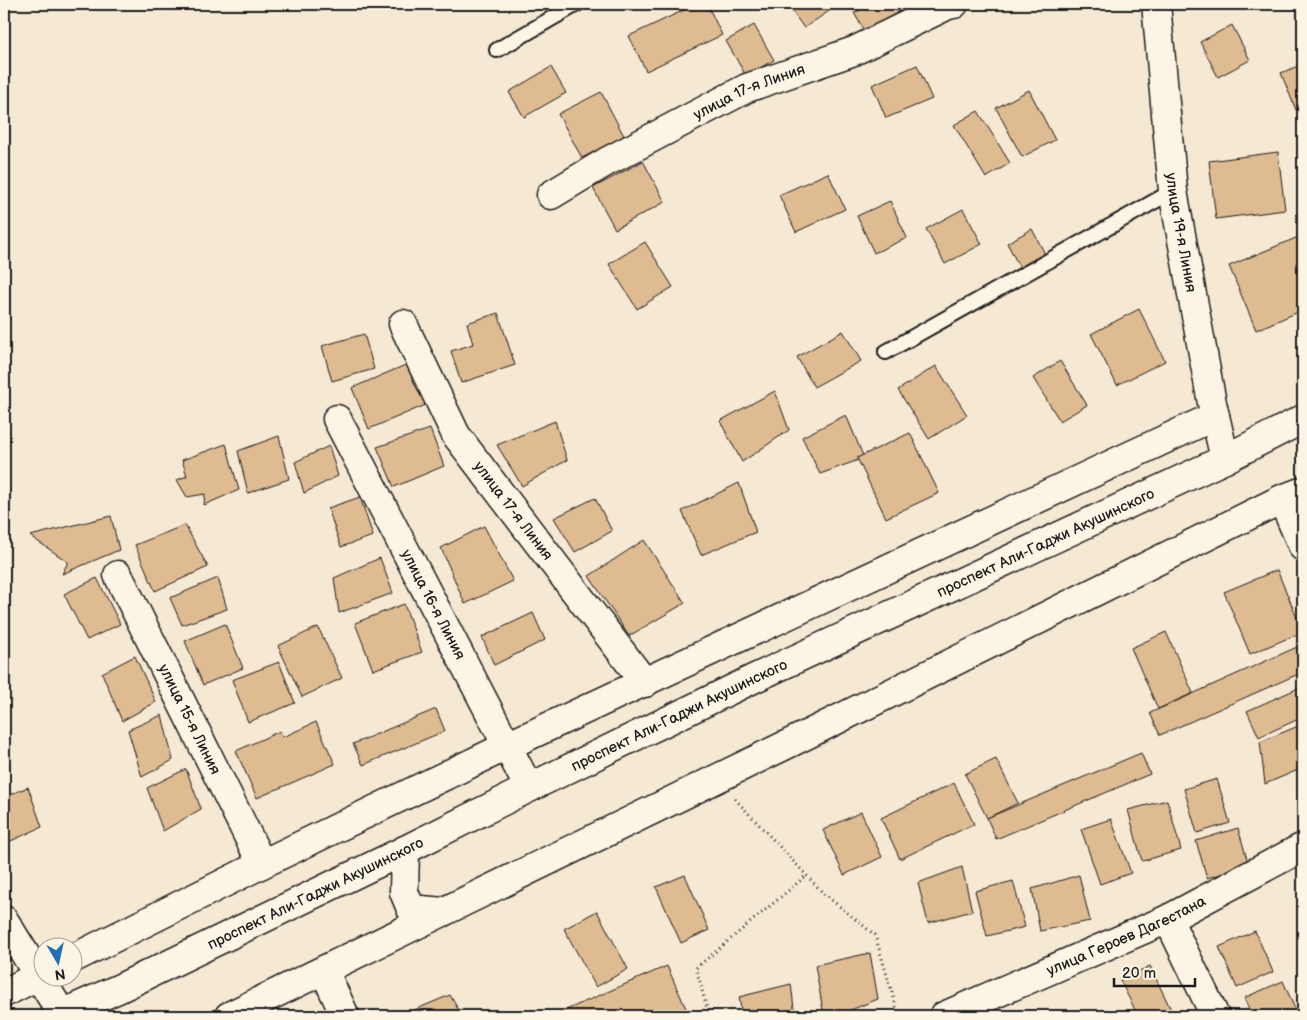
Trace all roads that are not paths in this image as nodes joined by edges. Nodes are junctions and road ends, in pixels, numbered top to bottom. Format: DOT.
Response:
graph roads {
  1 [pos="577,4"];
  2 [pos="954,4"];
  3 [pos="1156,4"];
  4 [pos="497,50"];
  5 [pos="1173,191"];
  6 [pos="551,195"];
  7 [pos="403,324"];
  8 [pos="886,352"];
  9 [pos="1214,416"];
  10 [pos="1303,419"];
  11 [pos="337,420"];
  12 [pos="1225,459"];
  13 [pos="1293,495"];
  14 [pos="1303,547"];
  15 [pos="118,575"];
  16 [pos="645,682"];
  17 [pos="507,746"];
  18 [pos="529,788"];
  19 [pos="1303,847"];
  20 [pos="406,850"];
  21 [pos="262,864"];
  22 [pos="443,912"];
  23 [pos="1168,918"];
  24 [pos="4,920"];
  25 [pos="82,954"];
  26 [pos="32,962"];
  27 [pos="324,970"];
  28 [pos="32,979"];
  29 [pos="47,988"];
  30 [pos="4,993"];
  31 [pos="60,1015"];
  32 [pos="229,1016"];
  33 [pos="345,1016"];
  34 [pos="944,1016"];
  35 [pos="1215,1016"];
  1 -- 4 [label="lane"];
  2 -- 6 [label="street, улица 17-я Линия"];
  3 -- 5 [label="street, улица 19-я Линия"];
  5 -- 8 [label="lane"];
  5 -- 9 [label="street, улица 19-я Линия"];
  7 -- 16 [label="street, улица 17-я Линия"];
  9 -- 12 [label="street, улица 19-я Линия"];
  9 -- 16 [label="street"];
  10 -- 12 [label="street, проспект Али-Гаджи Акушинского"];
  11 -- 17 [label="street, улица 16-я Линия"];
  12 -- 18 [label="street, проспект Али-Гаджи Акушинского"];
  13 -- 14 [label="street"];
  13 -- 22 [label="street"];
  15 -- 21 [label="street, улица 15-я Линия"];
  16 -- 17 [label="street"];
  17 -- 18 [label="street, улица 16-я Линия"];
  17 -- 21 [label="street"];
  18 -- 20 [label="street, проспект Али-Гаджи Акушинского"];
  19 -- 23 [label="street, улица Героев Дагестана"];
  20 -- 22 [label="street"];
  20 -- 31 [label="street, проспект Али-Гаджи Акушинского"];
  21 -- 25 [label="street"];
  22 -- 27 [label="street"];
  23 -- 34 [label="street, улица Героев Дагестана"];
  23 -- 35 [label="street"];
  24 -- 26 [label="street"];
  27 -- 32 [label="street"];
  27 -- 33 [label="street"];
  28 -- 30 [label="street"];
  29 -- 31 [label="street"];
}
